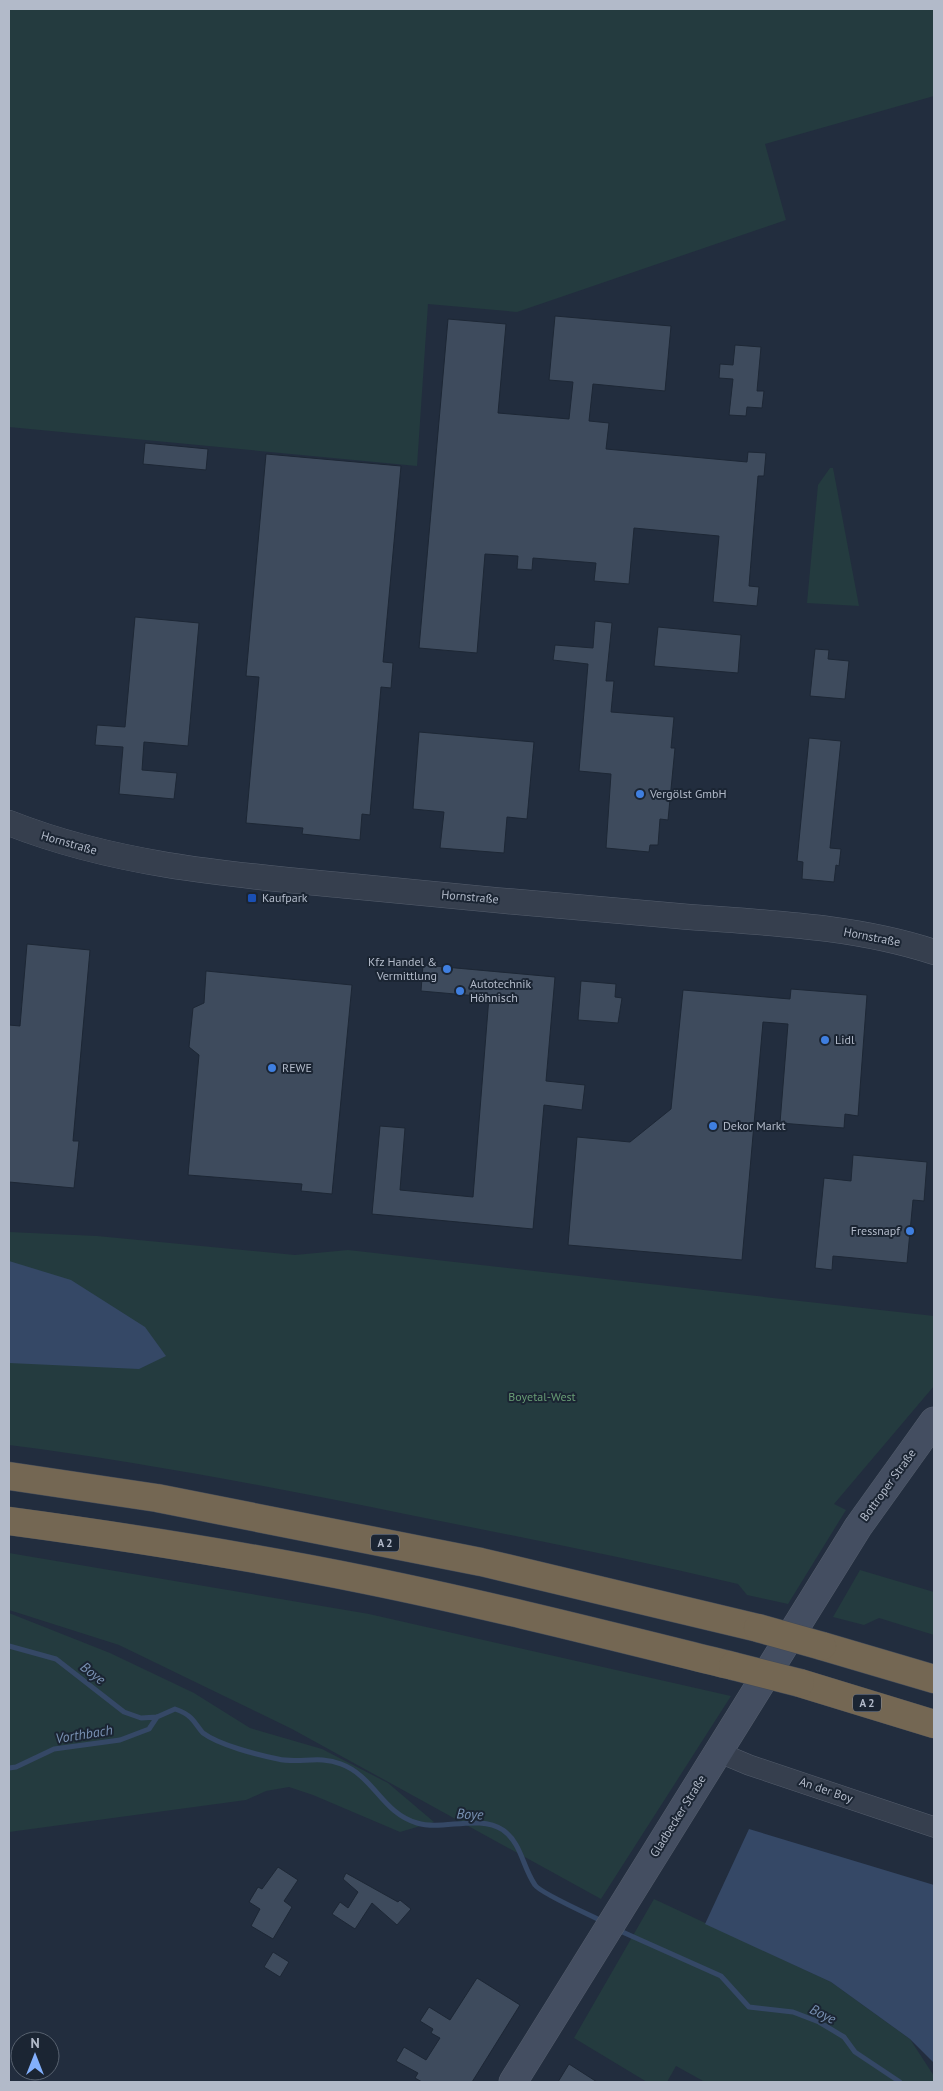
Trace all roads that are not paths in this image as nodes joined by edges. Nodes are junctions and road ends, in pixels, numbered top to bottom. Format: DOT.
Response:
graph roads {
  1 [pos="9,823"];
  2 [pos="934,952"];
  3 [pos="934,1420"];
  4 [pos="9,1476"];
  5 [pos="9,1521"];
  6 [pos="844,1551"];
  7 [pos="934,1679"];
  8 [pos="934,1724"];
  9 [pos="718,1752"];
  10 [pos="934,1827"];
  11 [pos="513,2082"];
  1 -- 2 [label="street, Hornstraße"];
  3 -- 6 [label="main road, Bottroper Straße"];
  4 -- 7 [label="highway, A 2, bridge"];
  5 -- 8 [label="highway, A 2, bridge"];
  6 -- 9 [label="main road, Gladbecker Straße"];
  9 -- 10 [label="street, An der Boy"];
  9 -- 11 [label="main road, Gladbecker Straße"];
}
